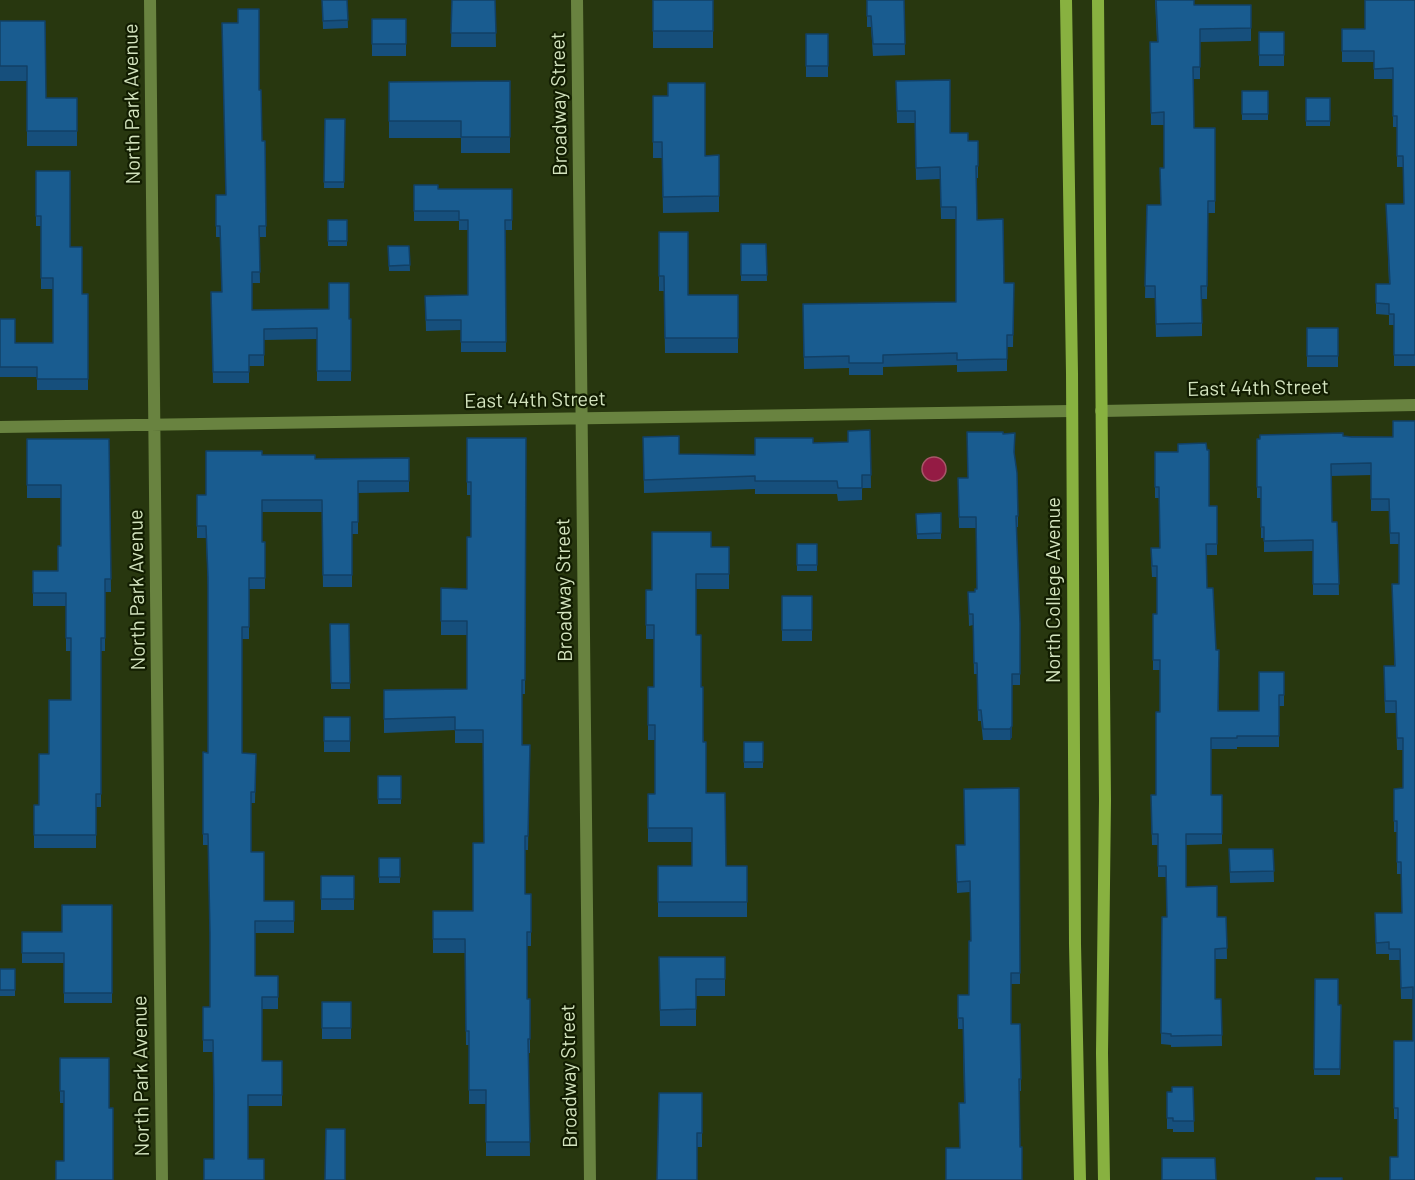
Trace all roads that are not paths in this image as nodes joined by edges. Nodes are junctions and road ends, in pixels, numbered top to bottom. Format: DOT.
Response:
graph roads {
  1 [pos="150,0"];
  2 [pos="577,0"];
  3 [pos="1066,0"];
  4 [pos="1098,0"];
  5 [pos="1415,405"];
  6 [pos="1071,411"];
  7 [pos="1101,411"];
  8 [pos="582,418"];
  9 [pos="154,424"];
  10 [pos="0,427"];
  11 [pos="162,1180"];
  12 [pos="590,1180"];
  13 [pos="1080,1180"];
  14 [pos="1104,1180"];
  1 -- 9 [label="street, North Park Avenue"];
  2 -- 8 [label="street, Broadway Street"];
  3 -- 6 [label="main road, North College Avenue"];
  4 -- 7 [label="main road"];
  5 -- 7 [label="street, East 44th Street"];
  6 -- 8 [label="street, East 44th Street"];
  6 -- 13 [label="main road, North College Avenue"];
  7 -- 14 [label="main road"];
  8 -- 9 [label="street, East 44th Street"];
  8 -- 12 [label="street, Broadway Street"];
  9 -- 10 [label="street, East 44th Street"];
  9 -- 11 [label="street, North Park Avenue"];
}
